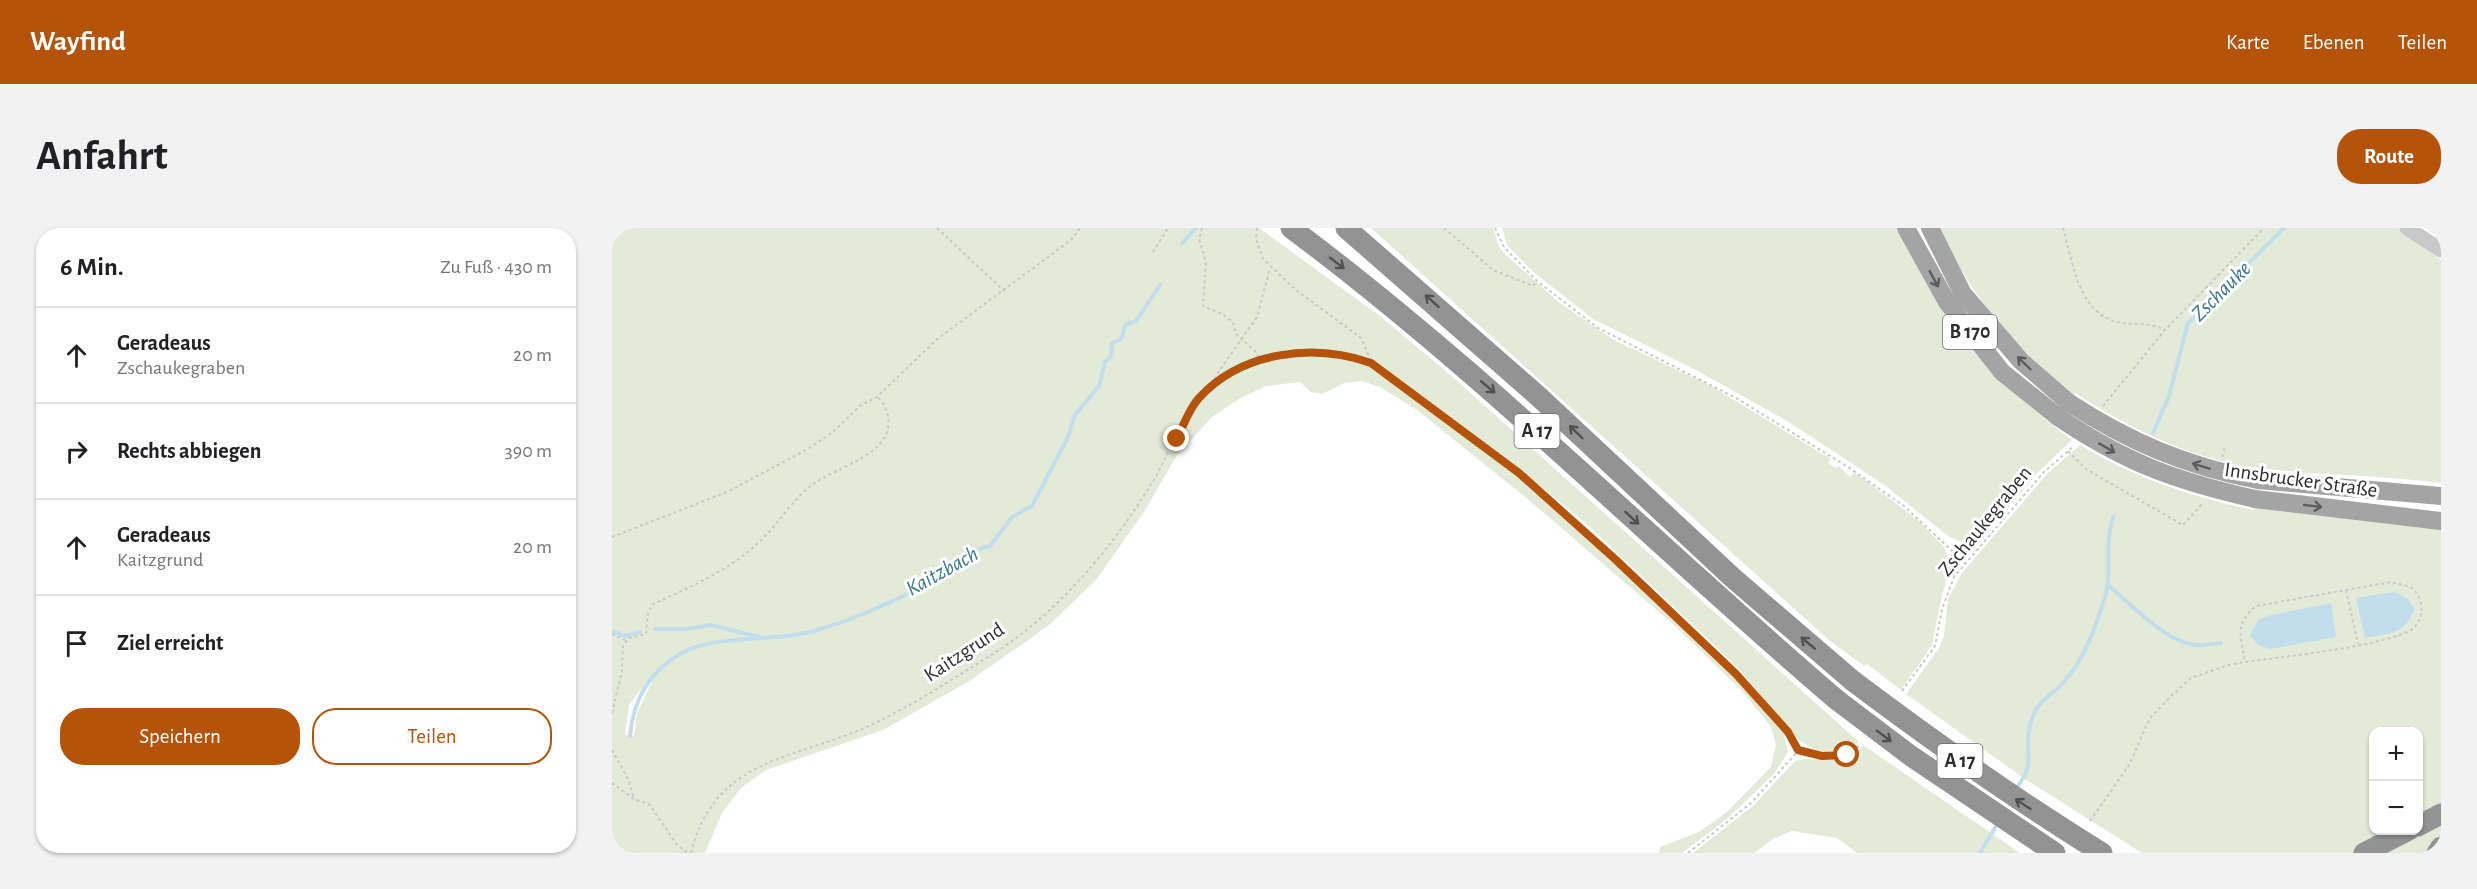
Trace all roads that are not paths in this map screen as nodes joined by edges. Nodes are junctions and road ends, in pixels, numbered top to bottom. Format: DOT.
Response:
graph roads {
  1 [pos="1291,228"];
  2 [pos="1346,228"];
  3 [pos="1906,228"];
  4 [pos="1930,228"];
  5 [pos="2406,228"];
  6 [pos="2441,250"];
  7 [pos="2063,409"];
  8 [pos="2441,496"];
  9 [pos="2441,521"];
  10 [pos="2441,814"];
  11 [pos="2423,823"];
  12 [pos="2401,835"];
  13 [pos="2441,847"];
  14 [pos="2055,853"];
  15 [pos="2102,853"];
  16 [pos="2364,853"];
  17 [pos="2437,853"];
  1 -- 14 [label="highway, A 17, one-way, bridge"];
  15 -- 2 [label="highway, A 17, one-way, bridge"];
  3 -- 7 [label="main road, Innsbrucker Straße / B 170, one-way"];
  7 -- 4 [label="main road, Innsbrucker Straße / B 170, one-way"];
  5 -- 6 [label="street"];
  8 -- 7 [label="main road, Innsbrucker Straße / B 170, one-way, bridge"];
  7 -- 9 [label="main road, Innsbrucker Straße / B 170, one-way, bridge"];
  10 -- 11 [label="highway"];
  12 -- 16 [label="highway"];
  13 -- 17 [label="highway"];
}
